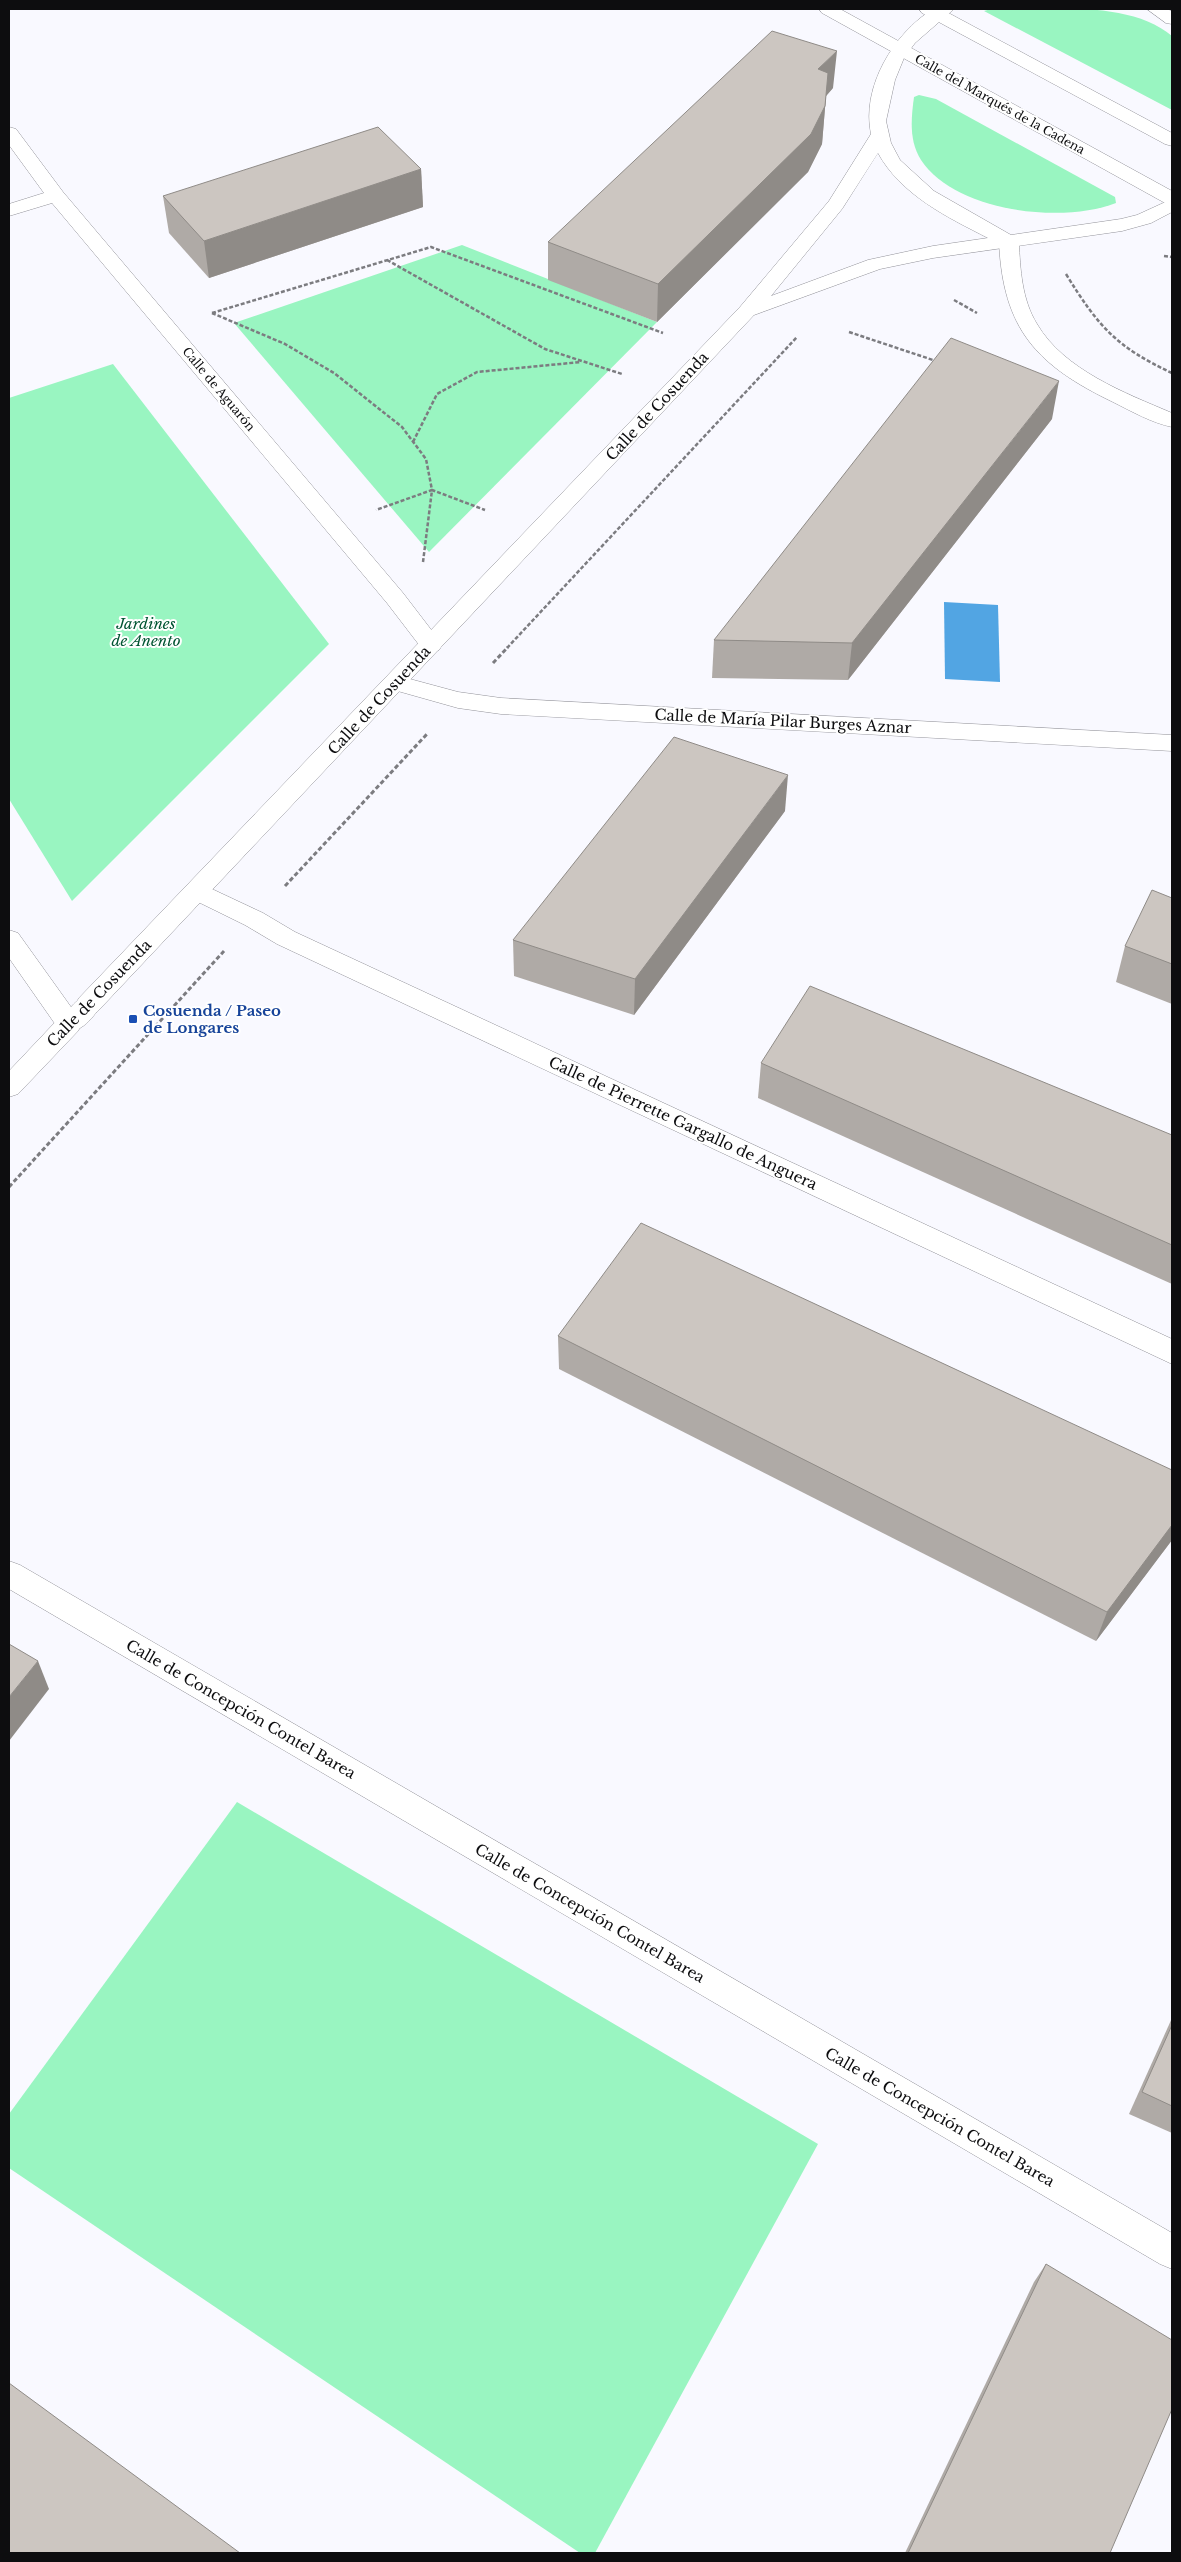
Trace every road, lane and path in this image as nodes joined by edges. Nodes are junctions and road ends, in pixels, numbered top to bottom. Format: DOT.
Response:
graph roads {
  1 [pos="828,9"];
  2 [pos="1156,9"];
  3 [pos="936,10"];
  4 [pos="1172,19"];
  5 [pos="900,49"];
  6 [pos="9,133"];
  7 [pos="879,135"];
  8 [pos="1172,140"];
  9 [pos="56,196"];
  10 [pos="1172,199"];
  11 [pos="1172,205"];
  12 [pos="9,210"];
  13 [pos="1009,242"];
  14 [pos="386,260"];
  15 [pos="1066,273"];
  16 [pos="747,311"];
  17 [pos="801,332"];
  18 [pos="849,332"];
  19 [pos="663,333"];
  20 [pos="583,362"];
  21 [pos="940,363"];
  22 [pos="1172,372"];
  23 [pos="622,374"];
  24 [pos="1172,420"];
  25 [pos="413,442"];
  26 [pos="432,490"];
  27 [pos="485,510"];
  28 [pos="372,511"];
  29 [pos="423,563"];
  30 [pos="431,645"];
  31 [pos="395,683"];
  32 [pos="458,700"];
  33 [pos="1172,743"];
  34 [pos="284,887"];
  35 [pos="197,891"];
  36 [pos="9,940"];
  37 [pos="225,951"];
  38 [pos="69,1024"];
  39 [pos="9,1087"];
  40 [pos="9,1187"];
  41 [pos="1172,1352"];
  42 [pos="9,1574"];
  43 [pos="1172,2252"];
  1 -- 5 [label="street, Calle del Marqués de la Cadena"];
  2 -- 4 [label="street"];
  3 -- 5 [label="street"];
  3 -- 8 [label="street"];
  5 -- 7 [label="street"];
  5 -- 10 [label="street, Calle del Marqués de la Cadena"];
  6 -- 9 [label="street, Calle de Aguarón"];
  7 -- 13 [label="street"];
  7 -- 16 [label="street, Calle de Cosuenda"];
  9 -- 12 [label="street"];
  9 -- 30 [label="street, Calle de Aguarón"];
  11 -- 13 [label="street, Calle de Cosuenda"];
  13 -- 16 [label="street, Calle de Cosuenda"];
  13 -- 24 [label="street"];
  14 -- 19 [label="path"];
  14 -- 20 [label="path"];
  14 -- 25 [label="path"];
  15 -- 22 [label="path"];
  16 -- 30 [label="street, Calle de Cosuenda"];
  17 -- 32 [label="path"];
  18 -- 21 [label="path"];
  20 -- 23 [label="path"];
  20 -- 25 [label="path"];
  25 -- 26 [label="path"];
  26 -- 27 [label="path"];
  26 -- 28 [label="path"];
  26 -- 29 [label="path"];
  30 -- 31 [label="street, Calle de Cosuenda"];
  31 -- 32 [label="street, Calle de María Pilar Burges Aznar"];
  31 -- 35 [label="street, Calle de Cosuenda"];
  32 -- 33 [label="street, Calle de María Pilar Burges Aznar"];
  32 -- 34 [label="path"];
  35 -- 38 [label="street, Calle de Cosuenda"];
  35 -- 41 [label="street, Calle de Pierrette Gargallo de Anguera"];
  36 -- 38 [label="street"];
  37 -- 40 [label="path"];
  38 -- 39 [label="street, Calle de Cosuenda"];
  42 -- 43 [label="street, Calle de Concepción Contel Barea"];
}
